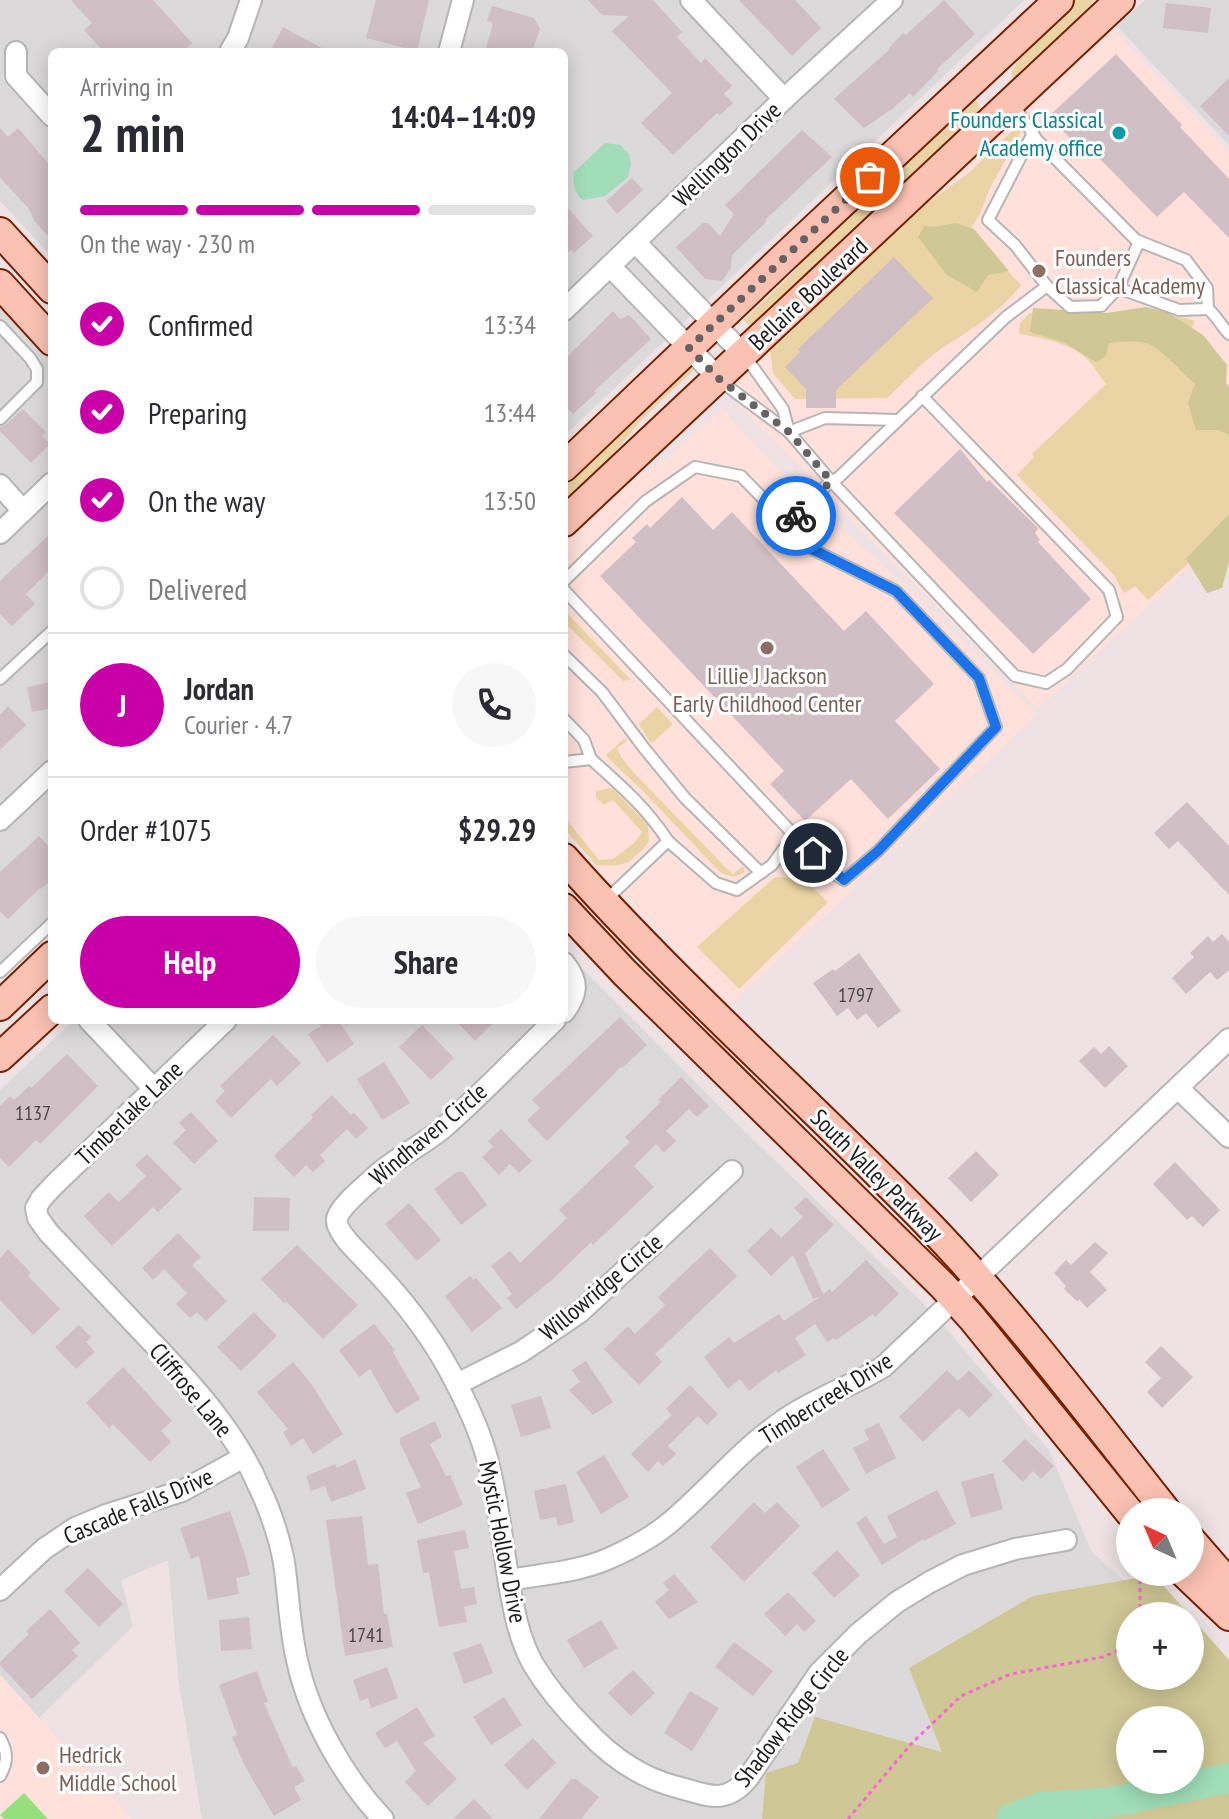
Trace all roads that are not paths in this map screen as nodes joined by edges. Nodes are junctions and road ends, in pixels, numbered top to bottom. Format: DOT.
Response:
graph roads {
  1 [pos="251,0"];
  2 [pos="463,0"];
  3 [pos="691,0"];
  4 [pos="892,0"];
  5 [pos="1059,0"];
  6 [pos="1120,0"];
  7 [pos="232,48"];
  8 [pos="450,48"];
  9 [pos="16,52"];
  10 [pos="984,70"];
  11 [pos="784,99"];
  12 [pos="1012,102"];
  13 [pos="48,112"];
  14 [pos="1033,133"];
  15 [pos="0,232"];
  16 [pos="635,242"];
  17 [pos="1139,242"];
  18 [pos="610,266"];
  19 [pos="0,284"];
  20 [pos="48,285"];
  21 [pos="1047,286"];
  22 [pos="1118,288"];
  23 [pos="568,306"];
  24 [pos="1208,309"];
  25 [pos="714,324"];
  26 [pos="0,326"];
  27 [pos="1229,334"];
  28 [pos="48,337"];
  29 [pos="689,348"];
  30 [pos="744,355"];
  31 [pos="718,378"];
  32 [pos="922,396"];
  33 [pos="0,419"];
  34 [pos="898,420"];
  35 [pos="789,432"];
  36 [pos="568,463"];
  37 [pos="831,481"];
  38 [pos="0,485"];
  39 [pos="48,487"];
  40 [pos="23,511"];
  41 [pos="568,518"];
  42 [pos="788,524"];
  43 [pos="0,533"];
  44 [pos="568,577"];
  45 [pos="568,594"];
  46 [pos="48,635"];
  47 [pos="568,659"];
  48 [pos="0,679"];
  49 [pos="568,723"];
  50 [pos="591,759"];
  51 [pos="568,762"];
  52 [pos="48,775"];
  53 [pos="0,820"];
  54 [pos="794,835"];
  55 [pos="668,841"];
  56 [pos="568,862"];
  57 [pos="761,873"];
  58 [pos="604,902"];
  59 [pos="568,912"];
  60 [pos="48,927"];
  61 [pos="48,968"];
  62 [pos="568,969"];
  63 [pos="0,972"];
  64 [pos="0,1006"];
  65 [pos="568,1006"];
  66 [pos="48,1013"];
  67 [pos="93,1024"];
  68 [pos="222,1024"];
  69 [pos="551,1024"];
  70 [pos="1229,1039"];
  71 [pos="0,1057"];
  72 [pos="1178,1088"];
  73 [pos="154,1089"];
  74 [pos="1229,1137"];
  75 [pos="732,1171"];
  76 [pos="36,1208"];
  77 [pos="337,1218"];
  78 [pos="978,1278"];
  79 [pos="955,1300"];
  80 [pos="457,1384"];
  81 [pos="244,1457"];
  82 [pos="1118,1498"];
  83 [pos="1156,1498"];
  84 [pos="1066,1540"];
  85 [pos="1204,1555"];
  86 [pos="509,1580"];
  87 [pos="1229,1584"];
  88 [pos="1198,1586"];
  89 [pos="0,1590"];
  90 [pos="1229,1616"];
  91 [pos="0,1738"];
  92 [pos="0,1776"];
  93 [pos="729,1795"];
  94 [pos="383,1819"];
  1 -- 7 [label="street"];
  2 -- 8 [label="street"];
  3 -- 11 [label="street"];
  4 -- 11 [label="street, Wellington Drive"];
  5 -- 10 [label="main road, Bellaire Boulevard"];
  6 -- 12 [label="main road, Bellaire Boulevard"];
  9 -- 13 [label="street"];
  10 -- 12 [label="main road"];
  10 -- 25 [label="main road, Bellaire Boulevard"];
  11 -- 16 [label="street, Wellington Drive"];
  12 -- 14 [label="lane"];
  12 -- 30 [label="main road, Bellaire Boulevard"];
  14 -- 17 [label="lane"];
  14 -- 21 [label="lane"];
  15 -- 20 [label="main road"];
  16 -- 18 [label="street, Wellington Drive"];
  16 -- 25 [label="street"];
  17 -- 22 [label="lane"];
  17 -- 24 [label="lane"];
  18 -- 23 [label="street, Wellington Drive"];
  18 -- 29 [label="street"];
  19 -- 28 [label="main road"];
  21 -- 22 [label="lane"];
  21 -- 32 [label="lane"];
  22 -- 24 [label="lane"];
  24 -- 27 [label="lane"];
  25 -- 29 [label="main road, Bellaire Boulevard"];
  25 -- 30 [label="street"];
  26 -- 33 [label="lane"];
  29 -- 31 [label="street"];
  29 -- 36 [label="main road, Bellaire Boulevard"];
  30 -- 31 [label="main road, Bellaire Boulevard"];
  30 -- 35 [label="lane"];
  31 -- 35 [label="lane"];
  31 -- 41 [label="main road, Bellaire Boulevard"];
  32 -- 34 [label="lane"];
  32 -- 37 [label="lane"];
  34 -- 35 [label="lane"];
  34 -- 37 [label="lane"];
  35 -- 37 [label="lane"];
  37 -- 42 [label="lane"];
  38 -- 40 [label="street"];
  39 -- 40 [label="street"];
  40 -- 43 [label="street"];
  42 -- 44 [label="lane"];
  42 -- 54 [label="lane"];
  45 -- 54 [label="lane"];
  46 -- 48 [label="lane"];
  47 -- 57 [label="lane"];
  49 -- 50 [label="lane"];
  50 -- 51 [label="lane"];
  50 -- 55 [label="lane"];
  52 -- 53 [label="street"];
  54 -- 57 [label="lane"];
  55 -- 57 [label="lane"];
  55 -- 58 [label="lane"];
  56 -- 58 [label="main road, South Valley Parkway"];
  58 -- 78 [label="main road, South Valley Parkway"];
  59 -- 79 [label="main road, South Valley Parkway"];
  60 -- 63 [label="lane"];
  61 -- 64 [label="main road"];
  62 -- 65 [label="street"];
  66 -- 71 [label="main road"];
  67 -- 73 [label="street"];
  68 -- 73 [label="street, Timberlake Lane"];
  69 -- 77 [label="street, Windhaven Circle"];
  70 -- 72 [label="street, Timbercreek Drive"];
  72 -- 74 [label="street"];
  72 -- 78 [label="street, Timbercreek Drive"];
  73 -- 76 [label="street, Timberlake Lane"];
  75 -- 80 [label="street, Willowridge Circle"];
  76 -- 81 [label="street, Cliffrose Lane"];
  77 -- 80 [label="street, Mystic Hollow Drive"];
  78 -- 79 [label="street, Timbercreek Drive"];
  78 -- 83 [label="main road, South Valley Parkway"];
  79 -- 82 [label="main road, South Valley Parkway"];
  79 -- 86 [label="street, Timbercreek Drive"];
  80 -- 86 [label="street, Mystic Hollow Drive"];
  81 -- 89 [label="street, Cascade Falls Drive"];
  81 -- 94 [label="street, Cliffrose Lane"];
  84 -- 93 [label="street, Shadow Ridge Circle"];
  85 -- 87 [label="main road"];
  86 -- 93 [label="street, Mystic Hollow Drive"];
  88 -- 90 [label="main road"];
  91 -- 92 [label="lane"];
}
